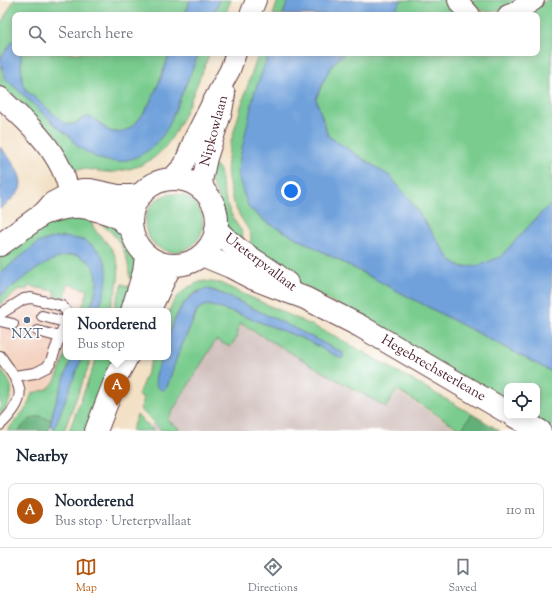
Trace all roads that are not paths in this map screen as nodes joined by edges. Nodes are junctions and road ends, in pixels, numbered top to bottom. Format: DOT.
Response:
graph roads {
  1 [pos="256,0"];
  2 [pos="458,0"];
  3 [pos="534,0"];
  4 [pos="251,12"];
  5 [pos="467,12"];
  6 [pos="516,12"];
  7 [pos="233,62"];
  8 [pos="0,97"];
  9 [pos="170,180"];
  10 [pos="205,192"];
  11 [pos="142,194"];
  12 [pos="72,200"];
  13 [pos="216,229"];
  14 [pos="132,230"];
  15 [pos="0,245"];
  16 [pos="202,255"];
  17 [pos="146,256"];
  18 [pos="173,265"];
  19 [pos="305,298"];
  20 [pos="64,308"];
  21 [pos="133,308"];
  22 [pos="150,308"];
  23 [pos="0,314"];
  24 [pos="42,316"];
  25 [pos="0,321"];
  26 [pos="63,321"];
  27 [pos="13,324"];
  28 [pos="360,326"];
  29 [pos="63,330"];
  30 [pos="38,331"];
  31 [pos="60,337"];
  32 [pos="0,356"];
  33 [pos="122,363"];
  34 [pos="14,376"];
  35 [pos="504,410"];
  36 [pos="519,419"];
  37 [pos="0,425"];
  38 [pos="96,431"];
  39 [pos="540,431"];
  1 -- 4 [label="street"];
  2 -- 5 [label="street"];
  3 -- 6 [label="street"];
  7 -- 9 [label="street, Nipkowlaan"];
  7 -- 10 [label="street, Nipkowlaan"];
  8 -- 12 [label="street"];
  9 -- 10 [label="street"];
  9 -- 11 [label="street"];
  10 -- 13 [label="street"];
  11 -- 12 [label="street"];
  11 -- 14 [label="street"];
  12 -- 14 [label="street"];
  12 -- 15 [label="street"];
  13 -- 16 [label="street"];
  13 -- 19 [label="street, Ureterpvallaat"];
  14 -- 17 [label="street"];
  16 -- 18 [label="street"];
  16 -- 19 [label="street, Ureterpvallaat"];
  17 -- 18 [label="street"];
  17 -- 21 [label="street"];
  18 -- 22 [label="street"];
  19 -- 28 [label="street, Ureterpvallaat"];
  20 -- 23 [label="lane"];
  24 -- 26 [label="lane"];
  25 -- 27 [label="lane"];
  28 -- 35 [label="street, Hegebrechsterleane"];
  29 -- 31 [label="lane"];
  30 -- 31 [label="lane"];
  31 -- 34 [label="lane"];
  32 -- 34 [label="lane"];
  33 -- 38 [label="street"];
  34 -- 37 [label="lane"];
  36 -- 39 [label="street"];
}
